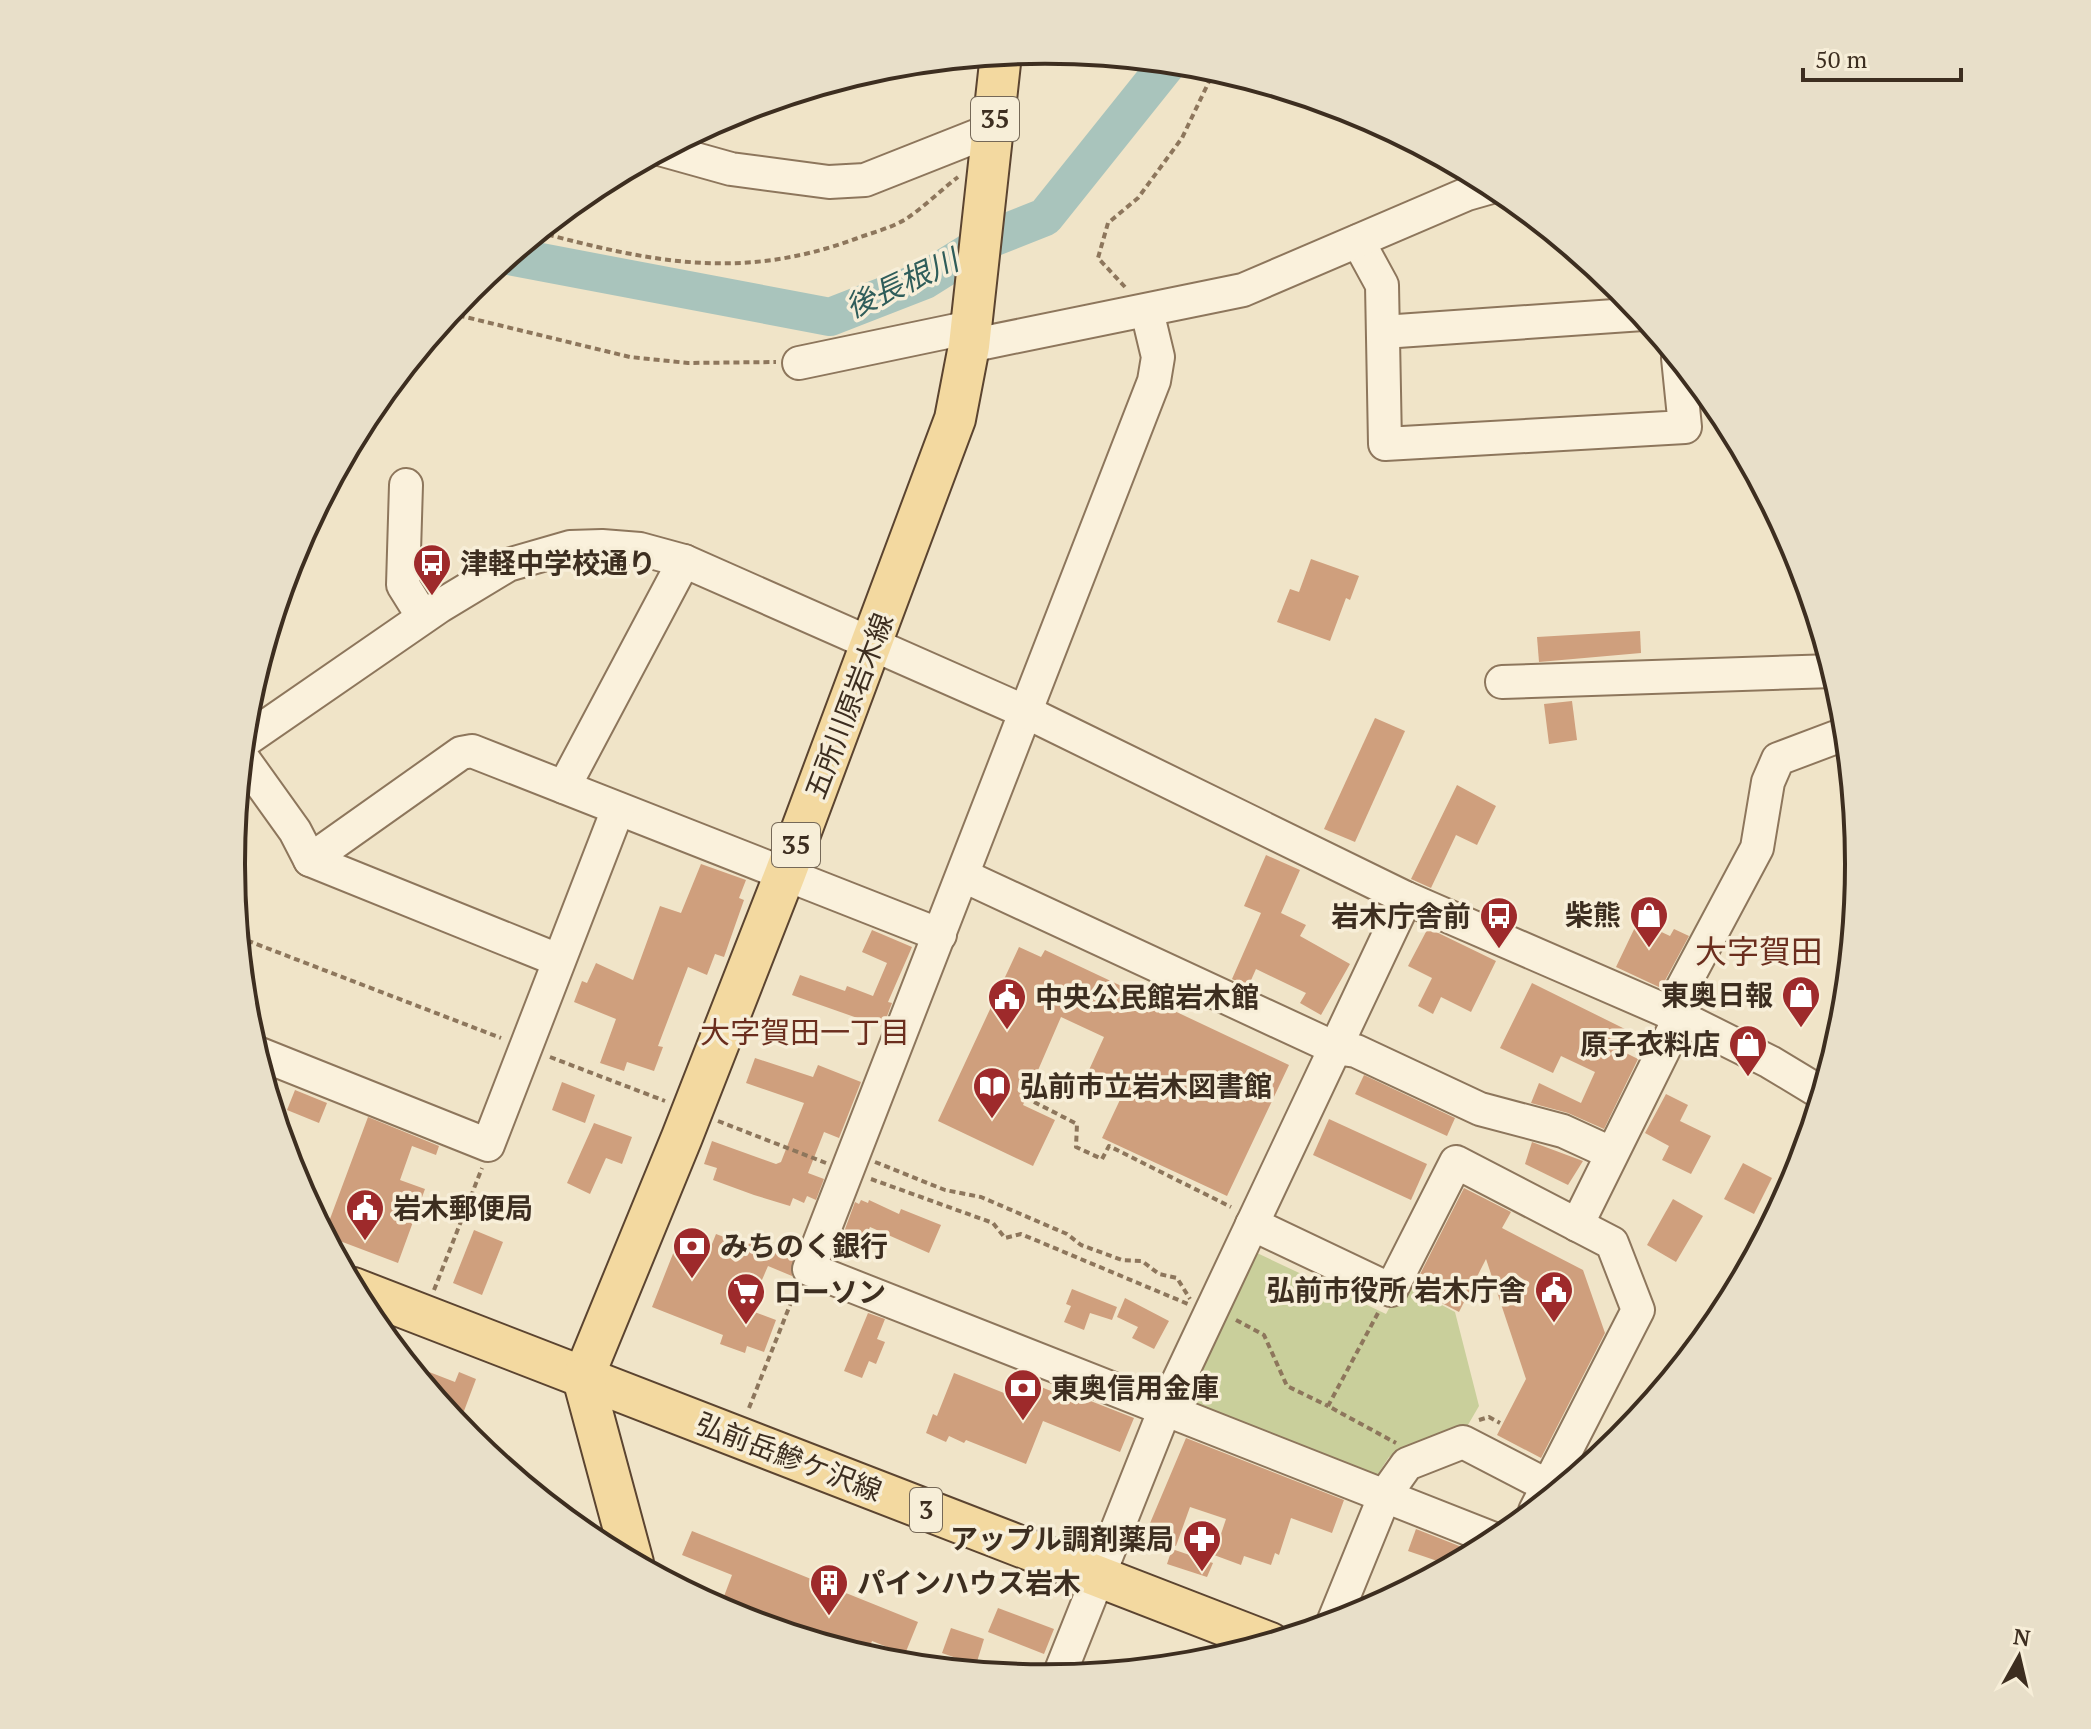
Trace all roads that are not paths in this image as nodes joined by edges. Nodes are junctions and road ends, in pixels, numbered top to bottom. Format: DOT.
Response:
graph roads {
  1 [pos="1000,66"];
  2 [pos="994,129"];
  3 [pos="677,154"];
  4 [pos="1477,191"];
  5 [pos="1358,241"];
  6 [pos="1147,311"];
  7 [pos="1627,315"];
  8 [pos="971,325"];
  9 [pos="1383,332"];
  10 [pos="799,363"];
  11 [pos="1680,376"];
  12 [pos="406,485"];
  13 [pos="684,561"];
  14 [pos="423,617"];
  15 [pos="873,644"];
  16 [pos="1822,671"];
  17 [pos="1502,682"];
  18 [pos="1028,713"];
  19 [pos="256,733"];
  20 [pos="1836,737"];
  21 [pos="251,770"];
  22 [pos="564,787"];
  23 [pos="618,809"];
  24 [pos="310,860"];
  25 [pos="785,874"];
  26 [pos="964,876"];
  27 [pos="1406,898"];
  28 [pos="940,935"];
  29 [pos="558,960"];
  30 [pos="1675,1015"];
  31 [pos="1335,1048"];
  32 [pos="269,1057"];
  33 [pos="1814,1089"];
  34 [pos="1611,1153"];
  35 [pos="1253,1222"];
  36 [pos="1577,1225"];
  37 [pos="371,1295"];
  38 [pos="583,1378"];
  39 [pos="1165,1409"];
  40 [pos="1545,1489"];
  41 [pos="1385,1495"];
  42 [pos="1538,1496"];
  43 [pos="1483,1535"];
  44 [pos="629,1548"];
  45 [pos="1097,1577"];
  46 [pos="1338,1609"];
  47 [pos="1255,1637"];
  48 [pos="1063,1664"];
  1 -- 2 [label="main road, 五所川原岩木線 / 35"];
  2 -- 3 [label="street"];
  2 -- 8 [label="main road, 五所川原岩木線 / 35"];
  4 -- 5 [label="street"];
  5 -- 6 [label="street"];
  5 -- 9 [label="street"];
  6 -- 8 [label="street"];
  6 -- 18 [label="street"];
  7 -- 9 [label="street"];
  8 -- 10 [label="street"];
  8 -- 15 [label="main road, 五所川原岩木線 / 35"];
  9 -- 11 [label="street"];
  12 -- 14 [label="street"];
  13 -- 14 [label="street"];
  13 -- 15 [label="street"];
  13 -- 22 [label="street"];
  14 -- 19 [label="street"];
  15 -- 18 [label="street"];
  15 -- 25 [label="main road, 五所川原岩木線 / 35"];
  16 -- 17 [label="street"];
  18 -- 26 [label="street"];
  18 -- 27 [label="street"];
  20 -- 30 [label="street"];
  21 -- 24 [label="street"];
  22 -- 23 [label="street"];
  22 -- 24 [label="street"];
  23 -- 25 [label="street"];
  23 -- 29 [label="street"];
  24 -- 29 [label="street"];
  25 -- 28 [label="street"];
  25 -- 38 [label="main road, 五所川原岩木線 / 35"];
  26 -- 28 [label="street"];
  26 -- 31 [label="street"];
  27 -- 30 [label="street"];
  27 -- 31 [label="street"];
  28 -- 39 [label="street"];
  29 -- 32 [label="street"];
  30 -- 33 [label="street"];
  30 -- 34 [label="street"];
  31 -- 34 [label="street"];
  31 -- 35 [label="street"];
  34 -- 36 [label="street"];
  35 -- 36 [label="street"];
  35 -- 39 [label="street"];
  36 -- 40 [label="street"];
  37 -- 38 [label="main road, 弘前岳鰺ケ沢線 / 3"];
  38 -- 44 [label="main road"];
  38 -- 45 [label="main road, 弘前岳鰺ケ沢線 / 3"];
  39 -- 41 [label="street"];
  39 -- 45 [label="street"];
  41 -- 42 [label="street"];
  41 -- 43 [label="street"];
  41 -- 46 [label="street"];
  45 -- 47 [label="main road, 弘前岳鰺ケ沢線 / 3"];
  45 -- 48 [label="street"];
}
